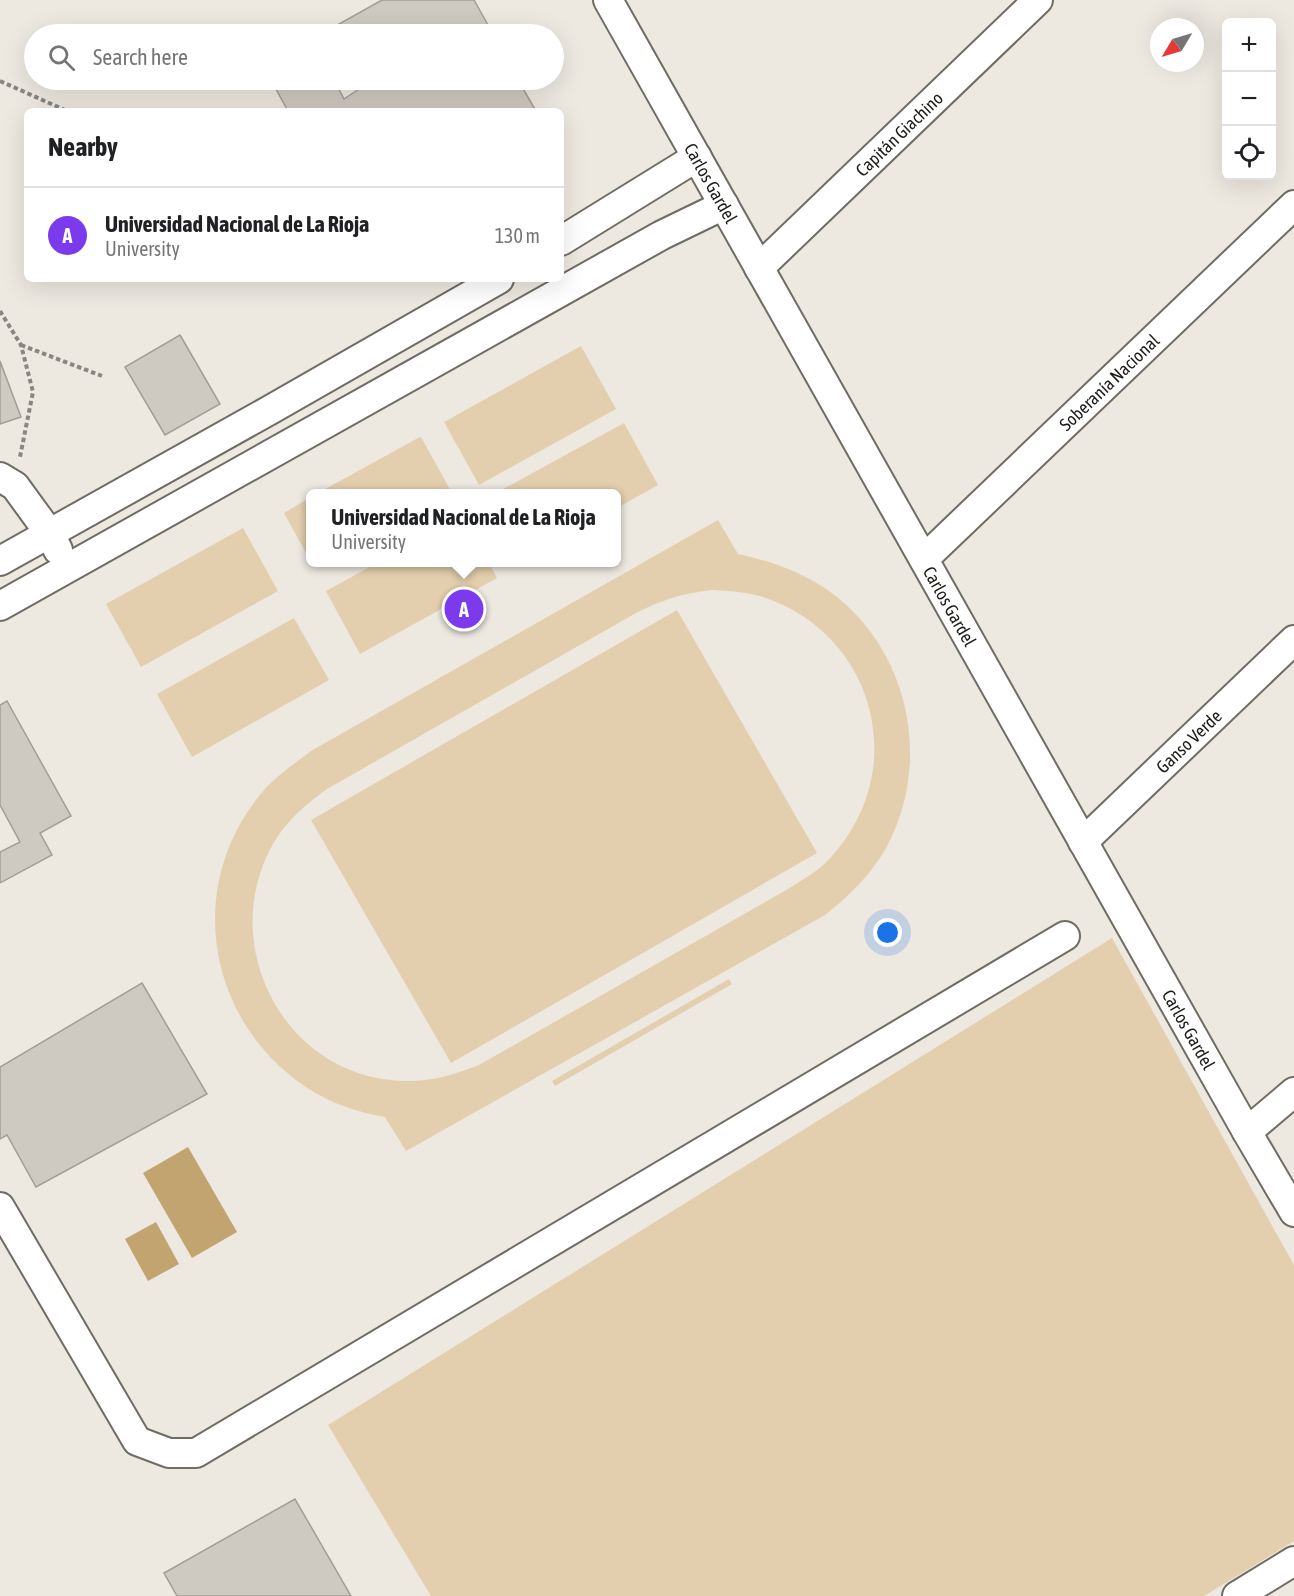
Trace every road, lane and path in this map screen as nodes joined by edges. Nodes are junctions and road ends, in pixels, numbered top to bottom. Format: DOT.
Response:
graph roads {
  1 [pos="608,0"];
  2 [pos="1038,0"];
  3 [pos="0,81"];
  4 [pos="61,108"];
  5 [pos="697,157"];
  6 [pos="724,205"];
  7 [pos="1294,205"];
  8 [pos="564,239"];
  9 [pos="759,268"];
  10 [pos="494,282"];
  11 [pos="0,311"];
  12 [pos="439,315"];
  13 [pos="21,345"];
  14 [pos="458,350"];
  15 [pos="102,376"];
  16 [pos="7,481"];
  17 [pos="50,534"];
  18 [pos="924,559"];
  19 [pos="0,561"];
  20 [pos="67,568"];
  21 [pos="0,606"];
  22 [pos="1294,640"];
  23 [pos="1083,842"];
  24 [pos="1065,936"];
  25 [pos="1294,1092"];
  26 [pos="1247,1132"];
  27 [pos="0,1207"];
  28 [pos="1294,1212"];
  29 [pos="1294,1561"];
  30 [pos="1237,1596"];
  1 -- 5 [label="street, Carlos Gardel"];
  2 -- 9 [label="street, Capitán Giachino"];
  3 -- 4 [label="path"];
  5 -- 6 [label="street, Carlos Gardel"];
  5 -- 8 [label="street"];
  6 -- 9 [label="street, Carlos Gardel"];
  6 -- 14 [label="street"];
  7 -- 18 [label="street, Soberanía Nacional"];
  9 -- 18 [label="street, Carlos Gardel"];
  10 -- 12 [label="street"];
  11 -- 13 [label="path"];
  12 -- 14 [label="street"];
  12 -- 17 [label="street"];
  13 -- 15 [label="path"];
  13 -- 16 [label="path"];
  14 -- 20 [label="street"];
  16 -- 17 [label="street"];
  17 -- 19 [label="street"];
  17 -- 20 [label="street"];
  18 -- 23 [label="street, Carlos Gardel"];
  20 -- 21 [label="street"];
  22 -- 23 [label="street, Ganso Verde"];
  23 -- 26 [label="street, Carlos Gardel"];
  24 -- 27 [label="street"];
  25 -- 26 [label="street"];
  26 -- 28 [label="street, Carlos Gardel"];
  29 -- 30 [label="street"];
}
